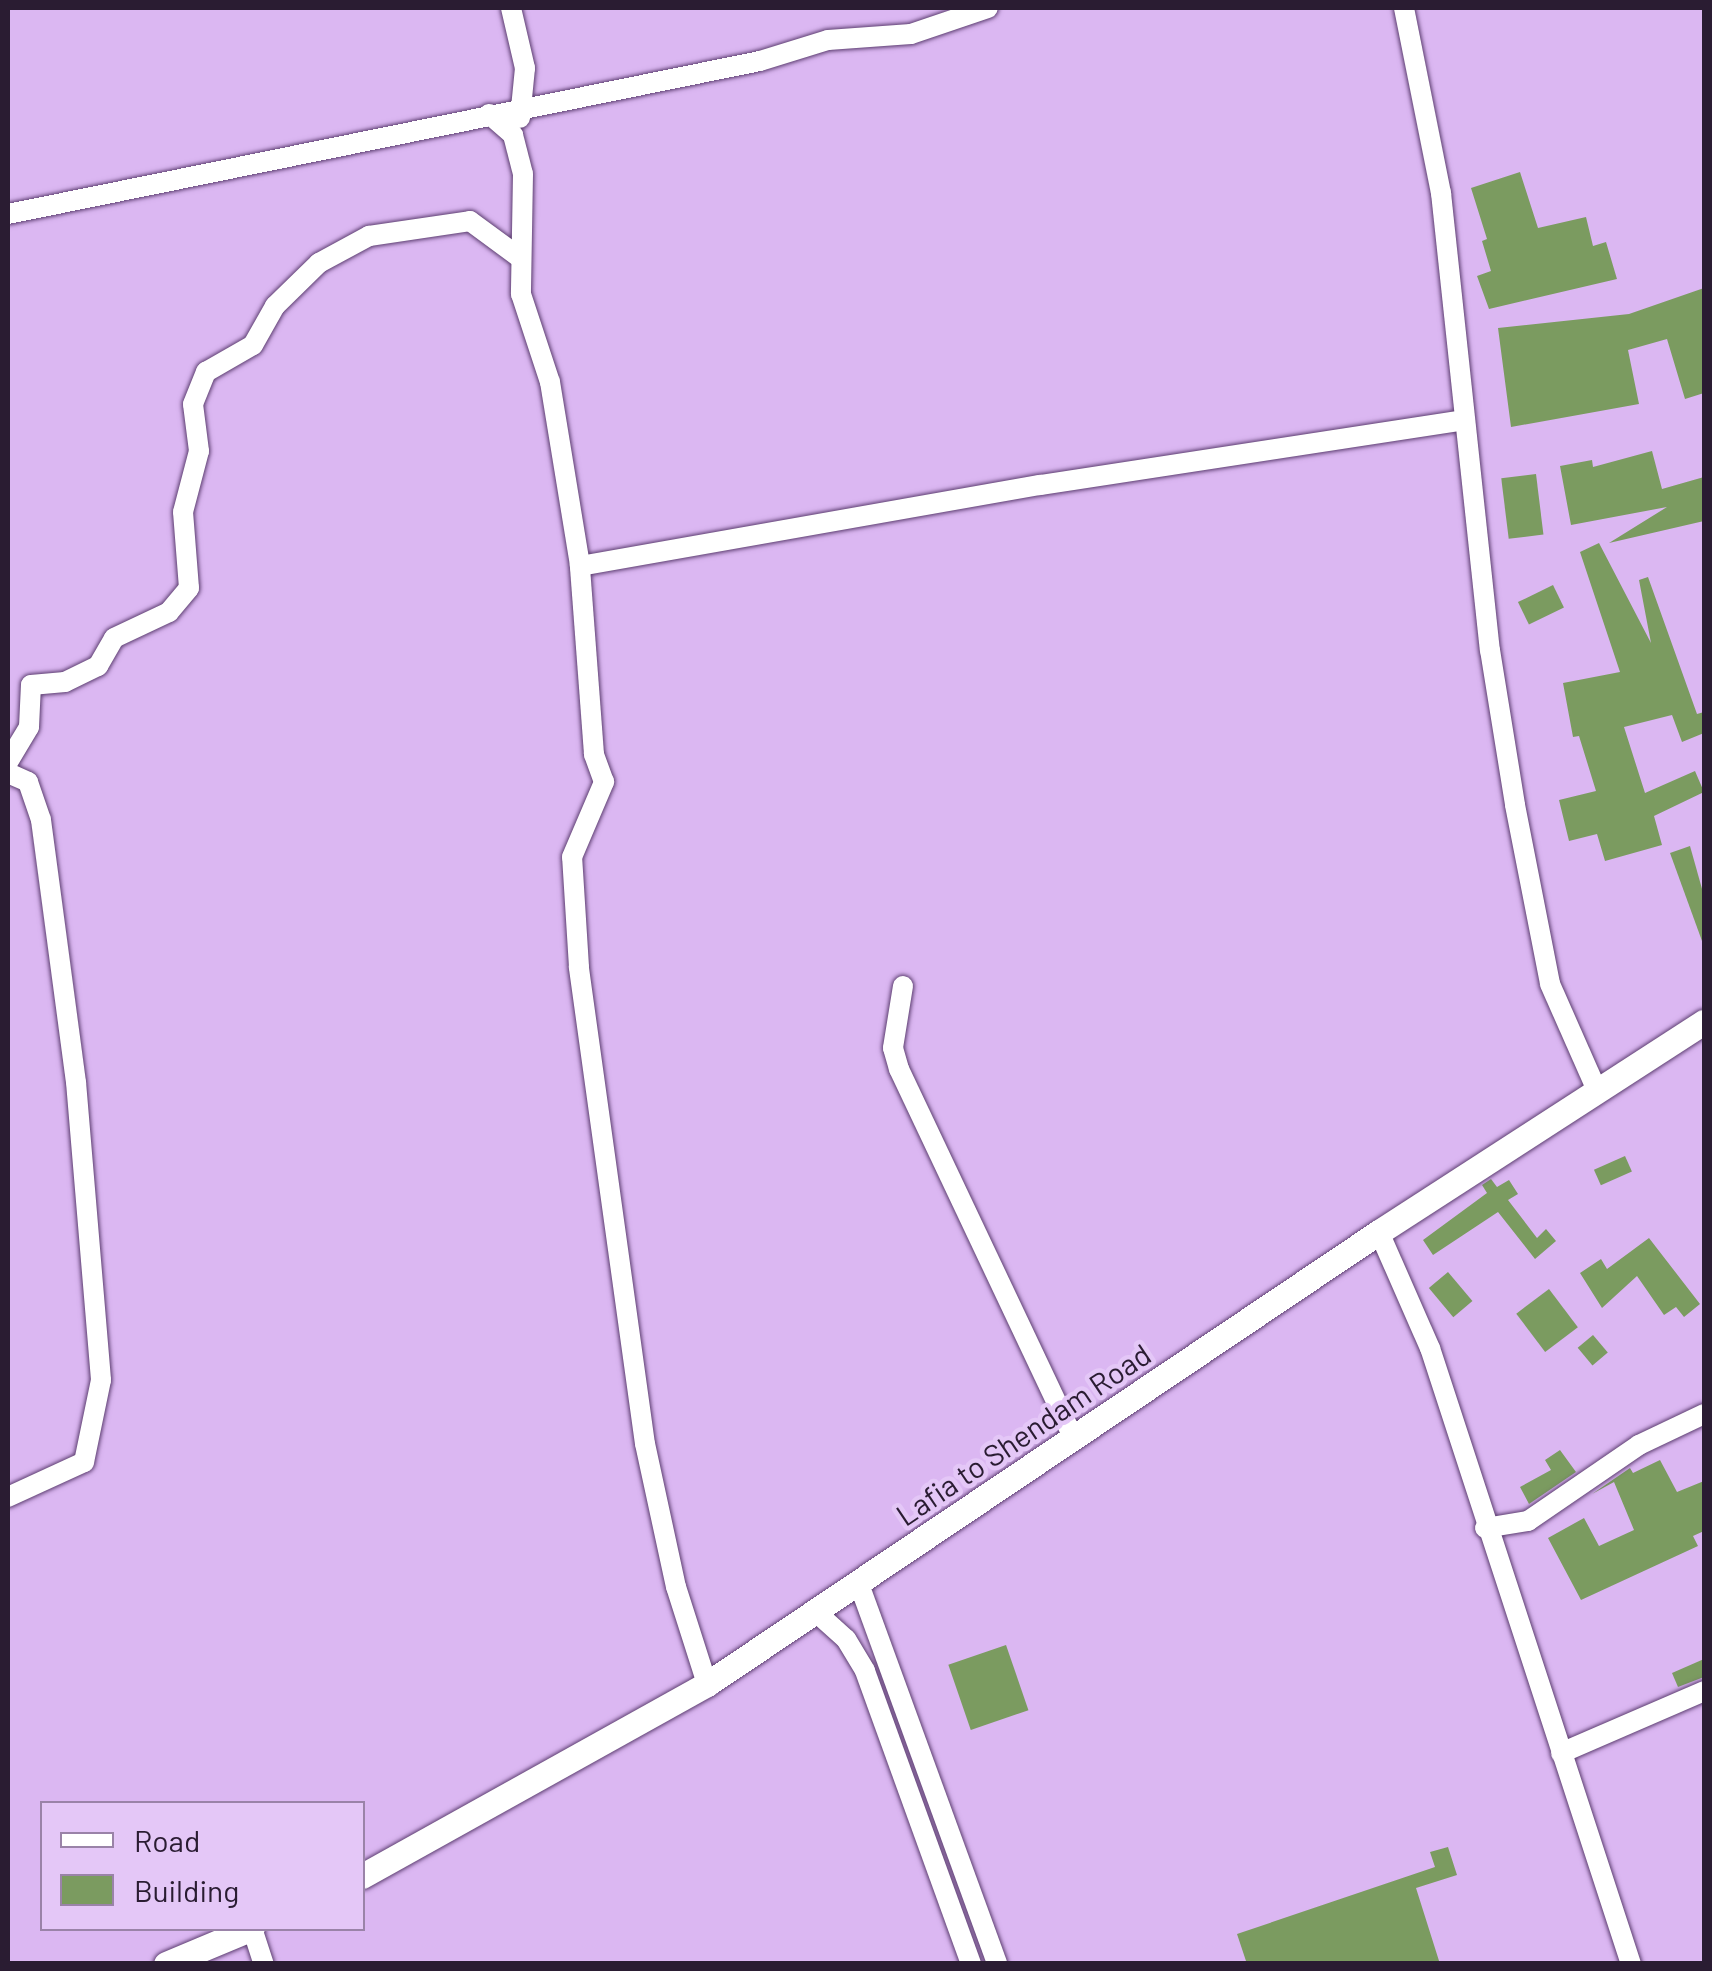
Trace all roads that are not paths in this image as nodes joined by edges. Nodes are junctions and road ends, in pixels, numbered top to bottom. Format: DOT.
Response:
graph roads {
  1 [pos="511,8"];
  2 [pos="988,8"];
  3 [pos="1404,8"];
  4 [pos="525,107"];
  5 [pos="489,114"];
  6 [pos="514,135"];
  7 [pos="8,214"];
  8 [pos="518,257"];
  9 [pos="1463,420"];
  10 [pos="580,566"];
  11 [pos="8,762"];
  12 [pos="8,774"];
  13 [pos="902,986"];
  14 [pos="1704,1022"];
  15 [pos="1598,1093"];
  16 [pos="1378,1232"];
  17 [pos="1704,1414"];
  18 [pos="1074,1440"];
  19 [pos="8,1497"];
  20 [pos="1485,1528"];
  21 [pos="859,1584"];
  22 [pos="817,1613"];
  23 [pos="707,1684"];
  24 [pos="1704,1692"];
  25 [pos="1561,1753"];
  26 [pos="365,1874"];
  27 [pos="245,1931"];
  28 [pos="253,1931"];
  29 [pos="166,1964"];
  30 [pos="264,1964"];
  31 [pos="971,1964"];
  32 [pos="997,1964"];
  33 [pos="1631,1964"];
  1 -- 4 [label="street"];
  2 -- 4 [label="street"];
  3 -- 9 [label="street"];
  4 -- 5 [label="street"];
  4 -- 6 [label="street"];
  5 -- 6 [label="street"];
  5 -- 7 [label="street"];
  6 -- 8 [label="street"];
  8 -- 10 [label="street"];
  8 -- 11 [label="street"];
  9 -- 10 [label="street"];
  9 -- 15 [label="street"];
  10 -- 23 [label="street"];
  12 -- 19 [label="street"];
  13 -- 18 [label="street"];
  14 -- 15 [label="main road, Lafia to Shendam Road"];
  15 -- 16 [label="main road, Lafia to Shendam Road"];
  16 -- 18 [label="main road, Lafia to Shendam Road"];
  16 -- 20 [label="street"];
  17 -- 20 [label="street"];
  18 -- 21 [label="main road, Lafia to Shendam Road"];
  20 -- 25 [label="street"];
  21 -- 22 [label="main road, Lafia to Shendam Road"];
  21 -- 32 [label="street"];
  22 -- 23 [label="main road, Lafia to Shendam Road"];
  22 -- 31 [label="street"];
  23 -- 26 [label="main road, Lafia to Shendam Road"];
  24 -- 25 [label="street"];
  25 -- 33 [label="street"];
  27 -- 29 [label="main road"];
  28 -- 30 [label="street"];
}
